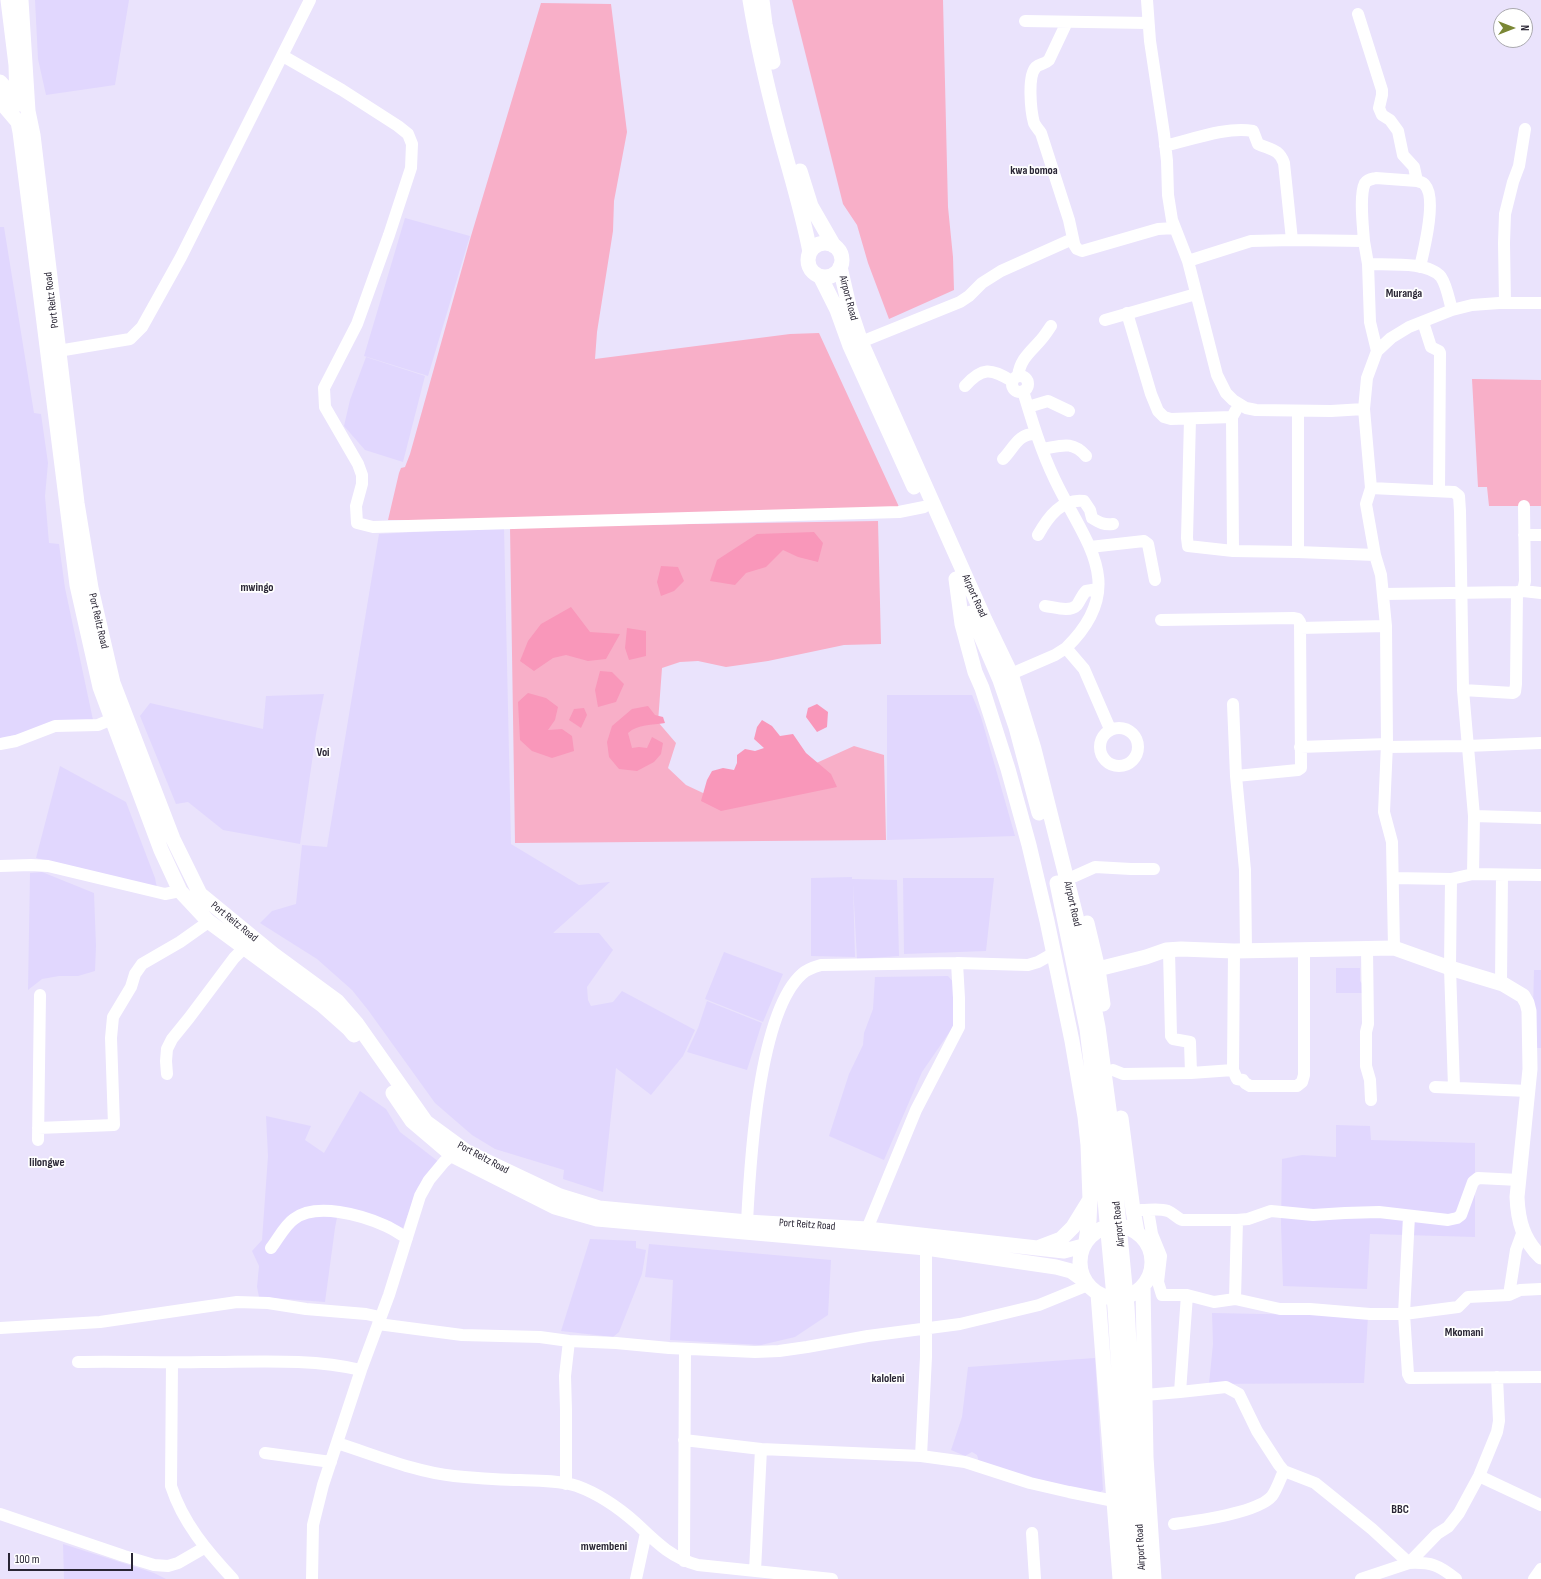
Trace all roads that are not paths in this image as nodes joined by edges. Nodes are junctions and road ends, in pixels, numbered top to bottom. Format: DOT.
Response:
graph roads {
  1 [pos="310,0"];
  2 [pos="750,0"];
  3 [pos="762,0"];
  4 [pos="1147,0"];
  5 [pos="9,5"];
  6 [pos="1358,14"];
  7 [pos="1025,21"];
  8 [pos="1067,22"];
  9 [pos="1148,23"];
  10 [pos="12,32"];
  11 [pos="0,42"];
  12 [pos="282,56"];
  13 [pos="0,82"];
  14 [pos="0,101"];
  15 [pos="21,112"];
  16 [pos="1525,129"];
  17 [pos="1165,146"];
  18 [pos="1417,181"];
  19 [pos="1175,228"];
  20 [pos="1292,240"];
  21 [pos="1364,241"];
  22 [pos="1074,243"];
  23 [pos="834,246"];
  24 [pos="810,252"];
  25 [pos="1188,261"];
  26 [pos="1368,264"];
  27 [pos="840,267"];
  28 [pos="1420,267"];
  29 [pos="820,276"];
  30 [pos="1196,294"];
  31 [pos="1505,303"];
  32 [pos="1541,303"];
  33 [pos="1452,310"];
  34 [pos="1127,313"];
  35 [pos="1105,320"];
  36 [pos="1423,322"];
  37 [pos="1050,326"];
  38 [pos="861,342"];
  39 [pos="58,351"];
  40 [pos="1377,351"];
  41 [pos="1015,379"];
  42 [pos="965,386"];
  43 [pos="1239,405"];
  44 [pos="1028,407"];
  45 [pos="1364,409"];
  46 [pos="1069,411"];
  47 [pos="1298,411"];
  48 [pos="1232,417"];
  49 [pos="1190,419"];
  50 [pos="1036,434"];
  51 [pos="1042,449"];
  52 [pos="1086,456"];
  53 [pos="1002,460"];
  54 [pos="1371,488"];
  55 [pos="1439,491"];
  56 [pos="1066,503"];
  57 [pos="1524,506"];
  58 [pos="924,507"];
  59 [pos="1113,524"];
  60 [pos="1038,535"];
  61 [pos="1524,535"];
  62 [pos="1541,535"];
  63 [pos="1090,547"];
  64 [pos="1233,552"];
  65 [pos="1298,552"];
  66 [pos="1375,555"];
  67 [pos="956,579"];
  68 [pos="1155,580"];
  69 [pos="1098,589"];
  70 [pos="1520,592"];
  71 [pos="1462,593"];
  72 [pos="1541,593"];
  73 [pos="1384,594"];
  74 [pos="1045,606"];
  75 [pos="1161,620"];
  76 [pos="1386,626"];
  77 [pos="1300,628"];
  78 [pos="1066,648"];
  79 [pos="1011,674"];
  80 [pos="1463,690"];
  81 [pos="1233,704"];
  82 [pos="112,719"];
  83 [pos="1110,729"];
  84 [pos="0,744"];
  85 [pos="1541,744"];
  86 [pos="1386,745"];
  87 [pos="1467,746"];
  88 [pos="1300,747"];
  89 [pos="1236,776"];
  90 [pos="1474,816"];
  91 [pos="1541,818"];
  92 [pos="1058,846"];
  93 [pos="0,866"];
  94 [pos="1154,869"];
  95 [pos="1473,874"];
  96 [pos="1502,875"];
  97 [pos="1541,875"];
  98 [pos="1075,876"];
  99 [pos="1393,878"];
  100 [pos="1450,879"];
  101 [pos="180,891"];
  102 [pos="208,921"];
  103 [pos="243,946"];
  104 [pos="1394,948"];
  105 [pos="1367,949"];
  106 [pos="1304,950"];
  107 [pos="1169,951"];
  108 [pos="1240,951"];
  109 [pos="1054,953"];
  110 [pos="957,963"];
  111 [pos="1450,968"];
  112 [pos="1088,978"];
  113 [pos="1501,983"];
  114 [pos="40,995"];
  115 [pos="1535,1069"];
  116 [pos="1114,1070"];
  117 [pos="1233,1070"];
  118 [pos="1191,1073"];
  119 [pos="167,1074"];
  120 [pos="1435,1087"];
  121 [pos="1454,1087"];
  122 [pos="1528,1091"];
  123 [pos="1371,1100"];
  124 [pos="38,1128"];
  125 [pos="38,1140"];
  126 [pos="452,1155"];
  127 [pos="1519,1180"];
  128 [pos="1090,1200"];
  129 [pos="1133,1210"];
  130 [pos="1148,1210"];
  131 [pos="1409,1216"];
  132 [pos="1237,1220"];
  133 [pos="747,1222"];
  134 [pos="867,1229"];
  135 [pos="1523,1231"];
  136 [pos="1137,1232"];
  137 [pos="407,1238"];
  138 [pos="1085,1243"];
  139 [pos="271,1248"];
  140 [pos="926,1248"];
  141 [pos="1038,1248"];
  142 [pos="1541,1257"];
  143 [pos="1143,1286"];
  144 [pos="1091,1287"];
  145 [pos="1541,1289"];
  146 [pos="1509,1295"];
  147 [pos="1187,1296"];
  148 [pos="1235,1299"];
  149 [pos="1404,1314"];
  150 [pos="379,1320"];
  151 [pos="0,1328"];
  152 [pos="926,1329"];
  153 [pos="569,1341"];
  154 [pos="685,1349"];
  155 [pos="78,1362"];
  156 [pos="172,1363"];
  157 [pos="361,1370"];
  158 [pos="1497,1377"];
  159 [pos="1541,1377"];
  160 [pos="1180,1392"];
  161 [pos="1145,1395"];
  162 [pos="684,1440"];
  163 [pos="337,1443"];
  164 [pos="761,1449"];
  165 [pos="265,1453"];
  166 [pos="921,1456"];
  167 [pos="331,1462"];
  168 [pos="1284,1471"];
  169 [pos="1479,1476"];
  170 [pos="566,1484"];
  171 [pos="1114,1501"];
  172 [pos="1541,1505"];
  173 [pos="0,1514"];
  174 [pos="1174,1524"];
  175 [pos="646,1533"];
  176 [pos="1032,1534"];
  177 [pos="204,1548"];
  178 [pos="684,1561"];
  179 [pos="1409,1563"];
  180 [pos="1541,1569"];
  181 [pos="755,1571"];
  182 [pos="233,1579"];
  183 [pos="312,1579"];
  184 [pos="636,1579"];
  185 [pos="832,1579"];
  186 [pos="1035,1579"];
  187 [pos="1120,1579"];
  188 [pos="1132,1579"];
  189 [pos="1142,1579"];
  190 [pos="1154,1579"];
  191 [pos="1361,1579"];
  192 [pos="1456,1579"];
  193 [pos="1534,1579"];
  1 -- 12 [label="street"];
  2 -- 24 [label="main road"];
  3 -- 23 [label="main road"];
  4 -- 9 [label="street"];
  5 -- 10 [label="main road, Port Reitz Road"];
  5 -- 15 [label="main road, Port Reitz Road"];
  6 -- 18 [label="street"];
  7 -- 8 [label="street"];
  8 -- 9 [label="street"];
  8 -- 22 [label="street"];
  9 -- 17 [label="street"];
  10 -- 11 [label="main road"];
  10 -- 15 [label="main road, Port Reitz Road"];
  12 -- 39 [label="street"];
  12 -- 58 [label="street"];
  13 -- 15 [label="main road"];
  14 -- 15 [label="main road"];
  15 -- 39 [label="main road, Port Reitz Road"];
  15 -- 82 [label="main road"];
  16 -- 31 [label="street"];
  17 -- 19 [label="street"];
  17 -- 20 [label="street"];
  18 -- 21 [label="street"];
  18 -- 28 [label="street"];
  19 -- 22 [label="street"];
  19 -- 25 [label="street"];
  20 -- 21 [label="street"];
  20 -- 25 [label="street"];
  21 -- 26 [label="street"];
  22 -- 38 [label="street"];
  23 -- 24 [label="main road"];
  23 -- 27 [label="main road"];
  24 -- 29 [label="main road"];
  25 -- 30 [label="street"];
  26 -- 28 [label="street"];
  26 -- 40 [label="street"];
  27 -- 29 [label="main road"];
  27 -- 38 [label="main road, Airport Road"];
  28 -- 33 [label="street"];
  29 -- 58 [label="main road, Airport Road"];
  30 -- 34 [label="street"];
  30 -- 43 [label="street"];
  31 -- 32 [label="street"];
  31 -- 33 [label="street"];
  33 -- 36 [label="street"];
  34 -- 35 [label="street"];
  34 -- 49 [label="street"];
  36 -- 40 [label="street"];
  36 -- 55 [label="street"];
  37 -- 41 [label="street"];
  38 -- 79 [label="main road, Airport Road"];
  39 -- 133 [label="main road, Port Reitz Road"];
  40 -- 45 [label="street"];
  41 -- 42 [label="street"];
  41 -- 44 [label="street"];
  43 -- 47 [label="street"];
  43 -- 48 [label="street"];
  44 -- 46 [label="street"];
  44 -- 50 [label="street"];
  45 -- 47 [label="street"];
  45 -- 54 [label="street"];
  47 -- 65 [label="street"];
  48 -- 49 [label="street"];
  48 -- 64 [label="street"];
  49 -- 64 [label="street"];
  50 -- 51 [label="street"];
  50 -- 53 [label="street"];
  51 -- 52 [label="street"];
  51 -- 56 [label="street"];
  54 -- 55 [label="street"];
  54 -- 66 [label="street"];
  55 -- 71 [label="street"];
  56 -- 59 [label="street"];
  56 -- 60 [label="street"];
  56 -- 63 [label="street"];
  57 -- 61 [label="street"];
  58 -- 67 [label="main road, Airport Road"];
  61 -- 62 [label="street"];
  61 -- 70 [label="street"];
  63 -- 68 [label="street"];
  63 -- 69 [label="street"];
  64 -- 65 [label="street"];
  65 -- 66 [label="street"];
  66 -- 73 [label="street"];
  67 -- 109 [label="main road"];
  67 -- 112 [label="main road, Airport Road"];
  69 -- 74 [label="street"];
  69 -- 78 [label="street"];
  70 -- 71 [label="street"];
  70 -- 72 [label="street"];
  70 -- 80 [label="street"];
  71 -- 73 [label="street"];
  71 -- 80 [label="street"];
  73 -- 76 [label="street"];
  75 -- 77 [label="street"];
  76 -- 77 [label="street"];
  76 -- 86 [label="street"];
  77 -- 88 [label="street"];
  78 -- 79 [label="street"];
  78 -- 83 [label="street"];
  79 -- 92 [label="main road, Airport Road"];
  80 -- 87 [label="street"];
  81 -- 89 [label="street"];
  82 -- 84 [label="street"];
  82 -- 101 [label="main road"];
  85 -- 87 [label="street"];
  86 -- 87 [label="street"];
  86 -- 88 [label="street"];
  86 -- 99 [label="street"];
  87 -- 90 [label="street"];
  88 -- 89 [label="street"];
  89 -- 108 [label="street"];
  90 -- 91 [label="street"];
  90 -- 95 [label="street"];
  92 -- 98 [label="main road"];
  92 -- 112 [label="main road, Airport Road"];
  93 -- 101 [label="street"];
  94 -- 98 [label="street"];
  95 -- 96 [label="street"];
  95 -- 100 [label="street"];
  96 -- 97 [label="street"];
  96 -- 113 [label="street"];
  98 -- 112 [label="main road"];
  99 -- 100 [label="street"];
  99 -- 104 [label="street"];
  100 -- 111 [label="street"];
  101 -- 102 [label="main road"];
  102 -- 103 [label="main road"];
  102 -- 124 [label="street"];
  103 -- 119 [label="street"];
  103 -- 126 [label="main road"];
  104 -- 105 [label="main road"];
  104 -- 111 [label="main road"];
  105 -- 106 [label="main road"];
  105 -- 123 [label="street"];
  106 -- 108 [label="main road"];
  106 -- 117 [label="street"];
  107 -- 108 [label="main road"];
  107 -- 112 [label="main road"];
  107 -- 118 [label="street"];
  108 -- 117 [label="street"];
  109 -- 110 [label="street"];
  109 -- 128 [label="main road"];
  110 -- 133 [label="street"];
  110 -- 134 [label="street"];
  111 -- 113 [label="main road"];
  111 -- 121 [label="street"];
  112 -- 116 [label="main road"];
  112 -- 188 [label="main road, Airport Road"];
  112 -- 189 [label="main road, Airport Road"];
  113 -- 115 [label="main road"];
  114 -- 124 [label="street"];
  115 -- 122 [label="main road"];
  116 -- 118 [label="street"];
  116 -- 129 [label="main road"];
  117 -- 118 [label="street"];
  120 -- 121 [label="street"];
  121 -- 122 [label="street"];
  122 -- 127 [label="main road"];
  124 -- 125 [label="street"];
  126 -- 137 [label="street"];
  126 -- 140 [label="main road"];
  127 -- 131 [label="street"];
  127 -- 135 [label="main road"];
  128 -- 138 [label="main road"];
  128 -- 141 [label="main road"];
  129 -- 130 [label="street"];
  129 -- 136 [label="main road"];
  130 -- 132 [label="street"];
  130 -- 147 [label="street"];
  131 -- 132 [label="street"];
  131 -- 149 [label="street"];
  132 -- 148 [label="street"];
  133 -- 134 [label="main road, Port Reitz Road"];
  134 -- 141 [label="main road, Port Reitz Road"];
  135 -- 142 [label="main road"];
  135 -- 146 [label="street"];
  136 -- 138 [label="main road"];
  136 -- 143 [label="main road"];
  137 -- 139 [label="street"];
  137 -- 150 [label="street"];
  138 -- 141 [label="main road, Port Reitz Road"];
  138 -- 144 [label="main road"];
  140 -- 144 [label="main road"];
  140 -- 152 [label="street"];
  143 -- 144 [label="main road"];
  143 -- 161 [label="main road"];
  144 -- 152 [label="street"];
  144 -- 171 [label="main road"];
  145 -- 146 [label="street"];
  146 -- 149 [label="street"];
  147 -- 148 [label="street"];
  147 -- 160 [label="street"];
  148 -- 149 [label="street"];
  149 -- 158 [label="street"];
  150 -- 151 [label="street"];
  150 -- 153 [label="street"];
  150 -- 157 [label="street"];
  152 -- 154 [label="street"];
  152 -- 166 [label="street"];
  153 -- 154 [label="street"];
  153 -- 170 [label="street"];
  154 -- 162 [label="street"];
  155 -- 156 [label="street"];
  156 -- 157 [label="street"];
  156 -- 177 [label="street"];
  157 -- 163 [label="street"];
  158 -- 159 [label="street"];
  158 -- 169 [label="street"];
  160 -- 161 [label="street"];
  160 -- 168 [label="street"];
  161 -- 190 [label="main road"];
  162 -- 164 [label="street"];
  162 -- 178 [label="street"];
  163 -- 167 [label="street"];
  163 -- 170 [label="street"];
  164 -- 166 [label="street"];
  164 -- 181 [label="street"];
  165 -- 167 [label="street"];
  166 -- 171 [label="street"];
  167 -- 183 [label="street"];
  168 -- 174 [label="street"];
  168 -- 179 [label="street"];
  169 -- 172 [label="street"];
  169 -- 179 [label="street"];
  170 -- 175 [label="street"];
  171 -- 187 [label="main road"];
  173 -- 177 [label="street"];
  175 -- 178 [label="street"];
  175 -- 184 [label="street"];
  176 -- 186 [label="street"];
  177 -- 182 [label="street"];
  178 -- 181 [label="street"];
  179 -- 191 [label="street"];
  179 -- 192 [label="street"];
  180 -- 193 [label="street"];
  181 -- 185 [label="street"];
}
